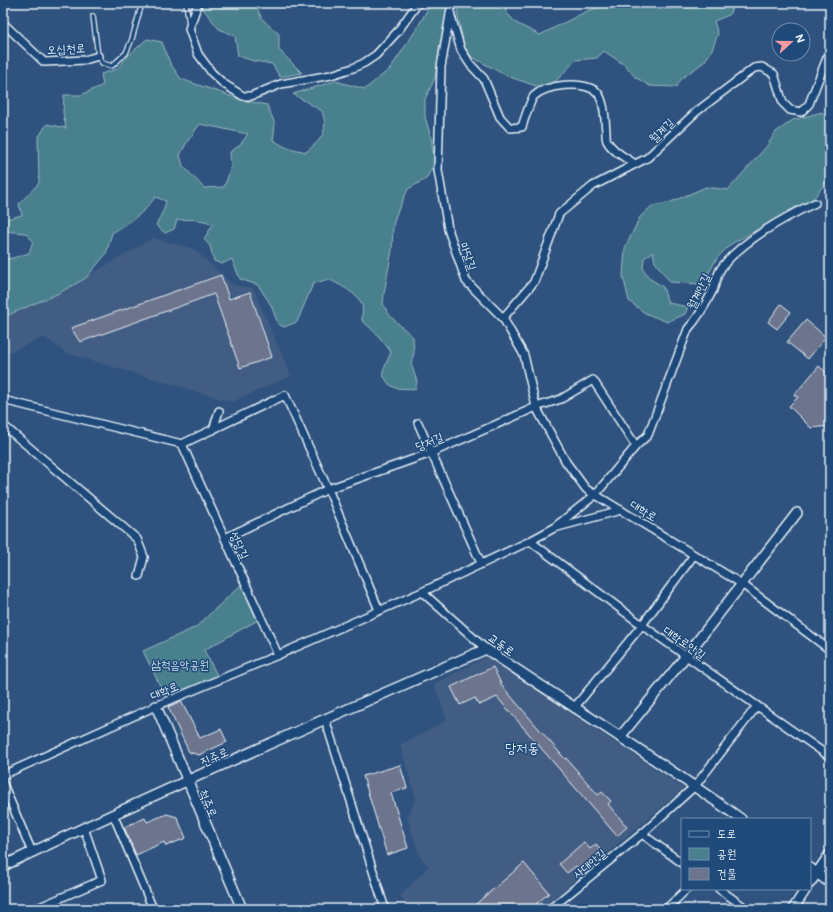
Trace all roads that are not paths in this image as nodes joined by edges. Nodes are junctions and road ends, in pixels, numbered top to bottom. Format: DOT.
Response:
graph roads {
  1 [pos="142,3"];
  2 [pos="186,3"];
  3 [pos="198,3"];
  4 [pos="418,3"];
  5 [pos="452,3"];
  6 [pos="450,11"];
  7 [pos="93,16"];
  8 [pos="3,23"];
  9 [pos="189,28"];
  10 [pos="830,50"];
  11 [pos="98,56"];
  12 [pos="635,164"];
  13 [pos="815,203"];
  14 [pos="503,318"];
  15 [pos="3,400"];
  16 [pos="536,407"];
  17 [pos="219,411"];
  18 [pos="418,424"];
  19 [pos="3,425"];
  20 [pos="213,430"];
  21 [pos="182,444"];
  22 [pos="636,446"];
  23 [pos="432,453"];
  24 [pos="328,489"];
  25 [pos="595,495"];
  26 [pos="621,510"];
  27 [pos="797,513"];
  28 [pos="554,528"];
  29 [pos="225,538"];
  30 [pos="530,540"];
  31 [pos="694,555"];
  32 [pos="481,563"];
  33 [pos="139,576"];
  34 [pos="742,584"];
  35 [pos="422,592"];
  36 [pos="379,610"];
  37 [pos="642,625"];
  38 [pos="486,649"];
  39 [pos="830,650"];
  40 [pos="278,655"];
  41 [pos="686,656"];
  42 [pos="156,706"];
  43 [pos="757,706"];
  44 [pos="574,708"];
  45 [pos="325,719"];
  46 [pos="620,737"];
  47 [pos="830,757"];
  48 [pos="3,775"];
  49 [pos="187,781"];
  50 [pos="3,784"];
  51 [pos="695,786"];
  52 [pos="113,814"];
  53 [pos="740,818"];
  54 [pos="84,828"];
  55 [pos="642,834"];
  56 [pos="32,852"];
  57 [pos="830,854"];
  58 [pos="681,862"];
  59 [pos="3,866"];
  60 [pos="813,871"];
  61 [pos="830,883"];
  62 [pos="686,890"];
  63 [pos="720,890"];
  64 [pos="805,890"];
  65 [pos="35,909"];
  66 [pos="154,909"];
  67 [pos="242,909"];
  68 [pos="385,909"];
  69 [pos="550,909"];
  70 [pos="666,909"];
  71 [pos="748,909"];
  72 [pos="793,909"];
  1 -- 11 [label="lane"];
  2 -- 9 [label="lane"];
  3 -- 9 [label="street"];
  4 -- 9 [label="street"];
  5 -- 6 [label="street, 마달길"];
  6 -- 12 [label="street"];
  6 -- 14 [label="street, 마달길"];
  7 -- 11 [label="lane"];
  8 -- 11 [label="street, 오십천로"];
  10 -- 12 [label="street, 월계길"];
  12 -- 14 [label="street, 월계길"];
  13 -- 22 [label="street, 월계안길"];
  14 -- 16 [label="street, 마달길"];
  15 -- 21 [label="street"];
  16 -- 22 [label="street"];
  16 -- 23 [label="street, 당저길"];
  16 -- 25 [label="street, 마달길"];
  17 -- 20 [label="street"];
  18 -- 23 [label="street"];
  19 -- 33 [label="street"];
  20 -- 21 [label="street"];
  20 -- 24 [label="street"];
  21 -- 29 [label="street, 성당길"];
  22 -- 25 [label="street, 월계안길"];
  23 -- 24 [label="street, 당저길"];
  23 -- 32 [label="street"];
  24 -- 29 [label="street, 당저길"];
  24 -- 36 [label="street"];
  25 -- 26 [label="street, 마달길"];
  25 -- 28 [label="street, 대학로"];
  26 -- 28 [label="street, 대학로"];
  26 -- 31 [label="street, 대학로"];
  27 -- 34 [label="street"];
  28 -- 30 [label="street, 대학로"];
  29 -- 40 [label="street, 성당길"];
  30 -- 32 [label="street, 대학로"];
  30 -- 37 [label="street, 대학로안길"];
  31 -- 34 [label="street, 대학로"];
  31 -- 37 [label="street"];
  32 -- 35 [label="street, 대학로"];
  34 -- 39 [label="street, 대학로"];
  34 -- 41 [label="street"];
  35 -- 36 [label="street, 대학로"];
  35 -- 38 [label="street, 교동로"];
  36 -- 40 [label="street, 대학로"];
  37 -- 41 [label="street, 대학로안길"];
  37 -- 44 [label="street"];
  38 -- 44 [label="street, 교동로"];
  38 -- 45 [label="street, 진주로"];
  40 -- 42 [label="street, 대학로"];
  41 -- 43 [label="street, 대학로안길"];
  41 -- 46 [label="street"];
  42 -- 48 [label="street, 대학로"];
  42 -- 49 [label="street, 척주로"];
  43 -- 47 [label="street, 대학로안길"];
  43 -- 51 [label="street"];
  44 -- 46 [label="street, 교동로"];
  45 -- 49 [label="street, 진주로"];
  45 -- 68 [label="street"];
  46 -- 51 [label="street, 교동로"];
  49 -- 52 [label="street, 진주로"];
  49 -- 67 [label="street, 척주로"];
  50 -- 56 [label="street"];
  51 -- 53 [label="street, 교동로"];
  51 -- 55 [label="street"];
  52 -- 54 [label="street, 진주로"];
  52 -- 66 [label="street"];
  54 -- 56 [label="street, 진주로"];
  54 -- 65 [label="street"];
  55 -- 58 [label="street"];
  55 -- 69 [label="street, 사대안길"];
  56 -- 59 [label="street, 진주로"];
  57 -- 60 [label="street"];
  60 -- 61 [label="street"];
  62 -- 70 [label="street"];
  63 -- 71 [label="street"];
  64 -- 72 [label="street"];
}
